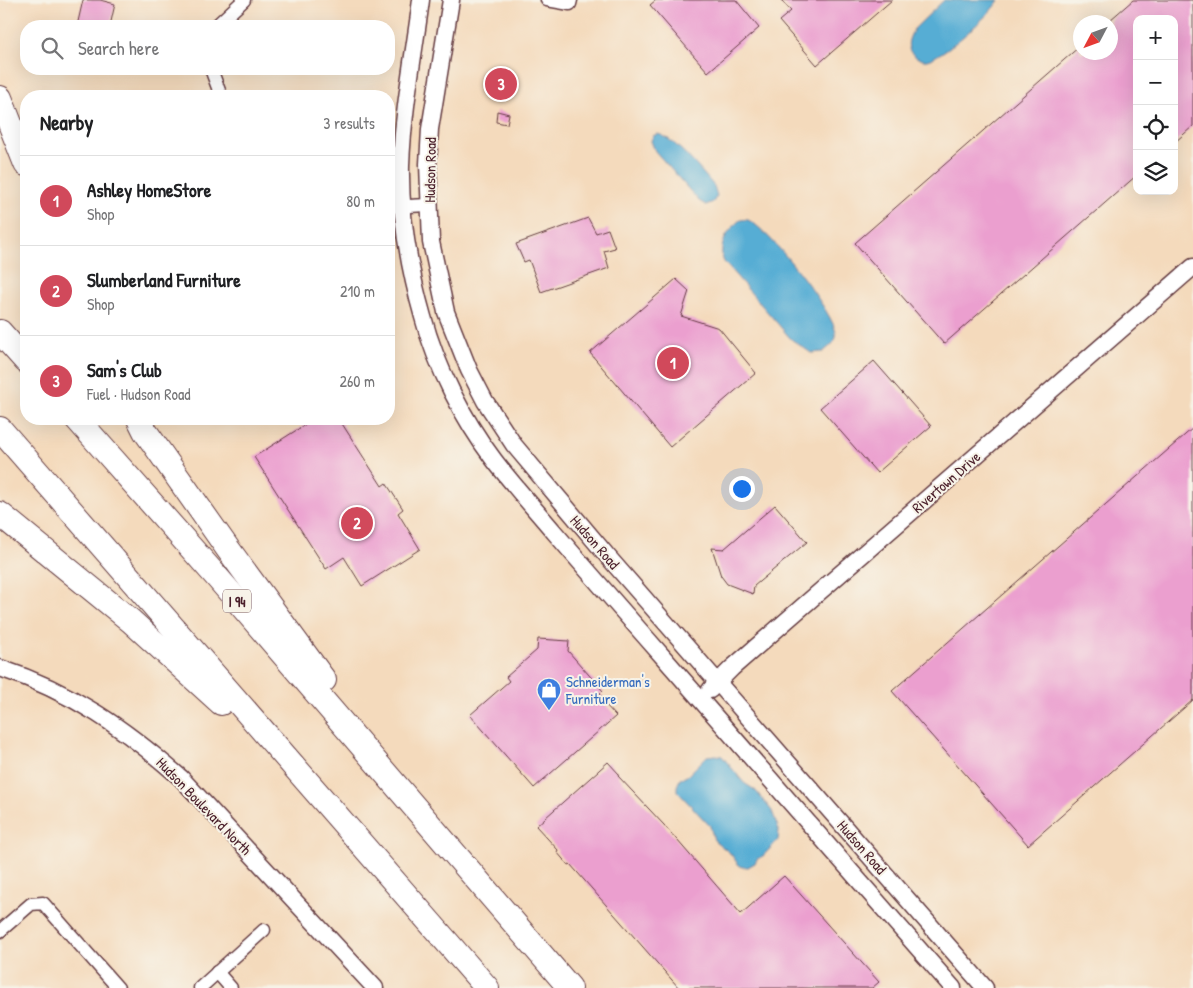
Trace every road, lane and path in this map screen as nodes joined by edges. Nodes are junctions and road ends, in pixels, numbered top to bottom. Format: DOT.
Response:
graph roads {
  1 [pos="244,0"];
  2 [pos="421,0"];
  3 [pos="451,0"];
  4 [pos="547,0"];
  5 [pos="571,0"];
  6 [pos="222,20"];
  7 [pos="213,75"];
  8 [pos="219,90"];
  9 [pos="0,98"];
  10 [pos="20,149"];
  11 [pos="428,205"];
  12 [pos="395,206"];
  13 [pos="1193,267"];
  14 [pos="0,332"];
  15 [pos="20,354"];
  16 [pos="82,425"];
  17 [pos="142,425"];
  18 [pos="0,429"];
  19 [pos="0,514"];
  20 [pos="0,668"];
  21 [pos="717,682"];
  22 [pos="700,700"];
  23 [pos="301,776"];
  24 [pos="395,785"];
  25 [pos="0,930"];
  26 [pos="264,930"];
  27 [pos="217,972"];
  28 [pos="118,988"];
  29 [pos="200,988"];
  30 [pos="231,988"];
  31 [pos="375,988"];
  32 [pos="488,988"];
  33 [pos="570,988"];
  34 [pos="954,988"];
  35 [pos="985,988"];
  1 -- 6 [label="street"];
  2 -- 12 [label="street, Hudson Road"];
  3 -- 11 [label="street, Hudson Road"];
  4 -- 5 [label="street"];
  7 -- 8 [label="street"];
  9 -- 10 [label="highway"];
  11 -- 12 [label="street"];
  11 -- 21 [label="street, Hudson Road"];
  12 -- 22 [label="street, Hudson Road"];
  13 -- 21 [label="street, Rivertown Drive"];
  14 -- 15 [label="highway"];
  16 -- 24 [label="highway, I 94"];
  17 -- 24 [label="highway"];
  18 -- 23 [label="highway"];
  19 -- 23 [label="highway"];
  20 -- 31 [label="street, Hudson Boulevard North"];
  21 -- 22 [label="street, Rivertown Drive"];
  21 -- 35 [label="street, Hudson Road"];
  22 -- 34 [label="street, Hudson Road"];
  23 -- 32 [label="highway"];
  24 -- 33 [label="highway, I 94"];
  25 -- 28 [label="street"];
  26 -- 27 [label="street"];
  27 -- 29 [label="street"];
  27 -- 30 [label="street"];
}
